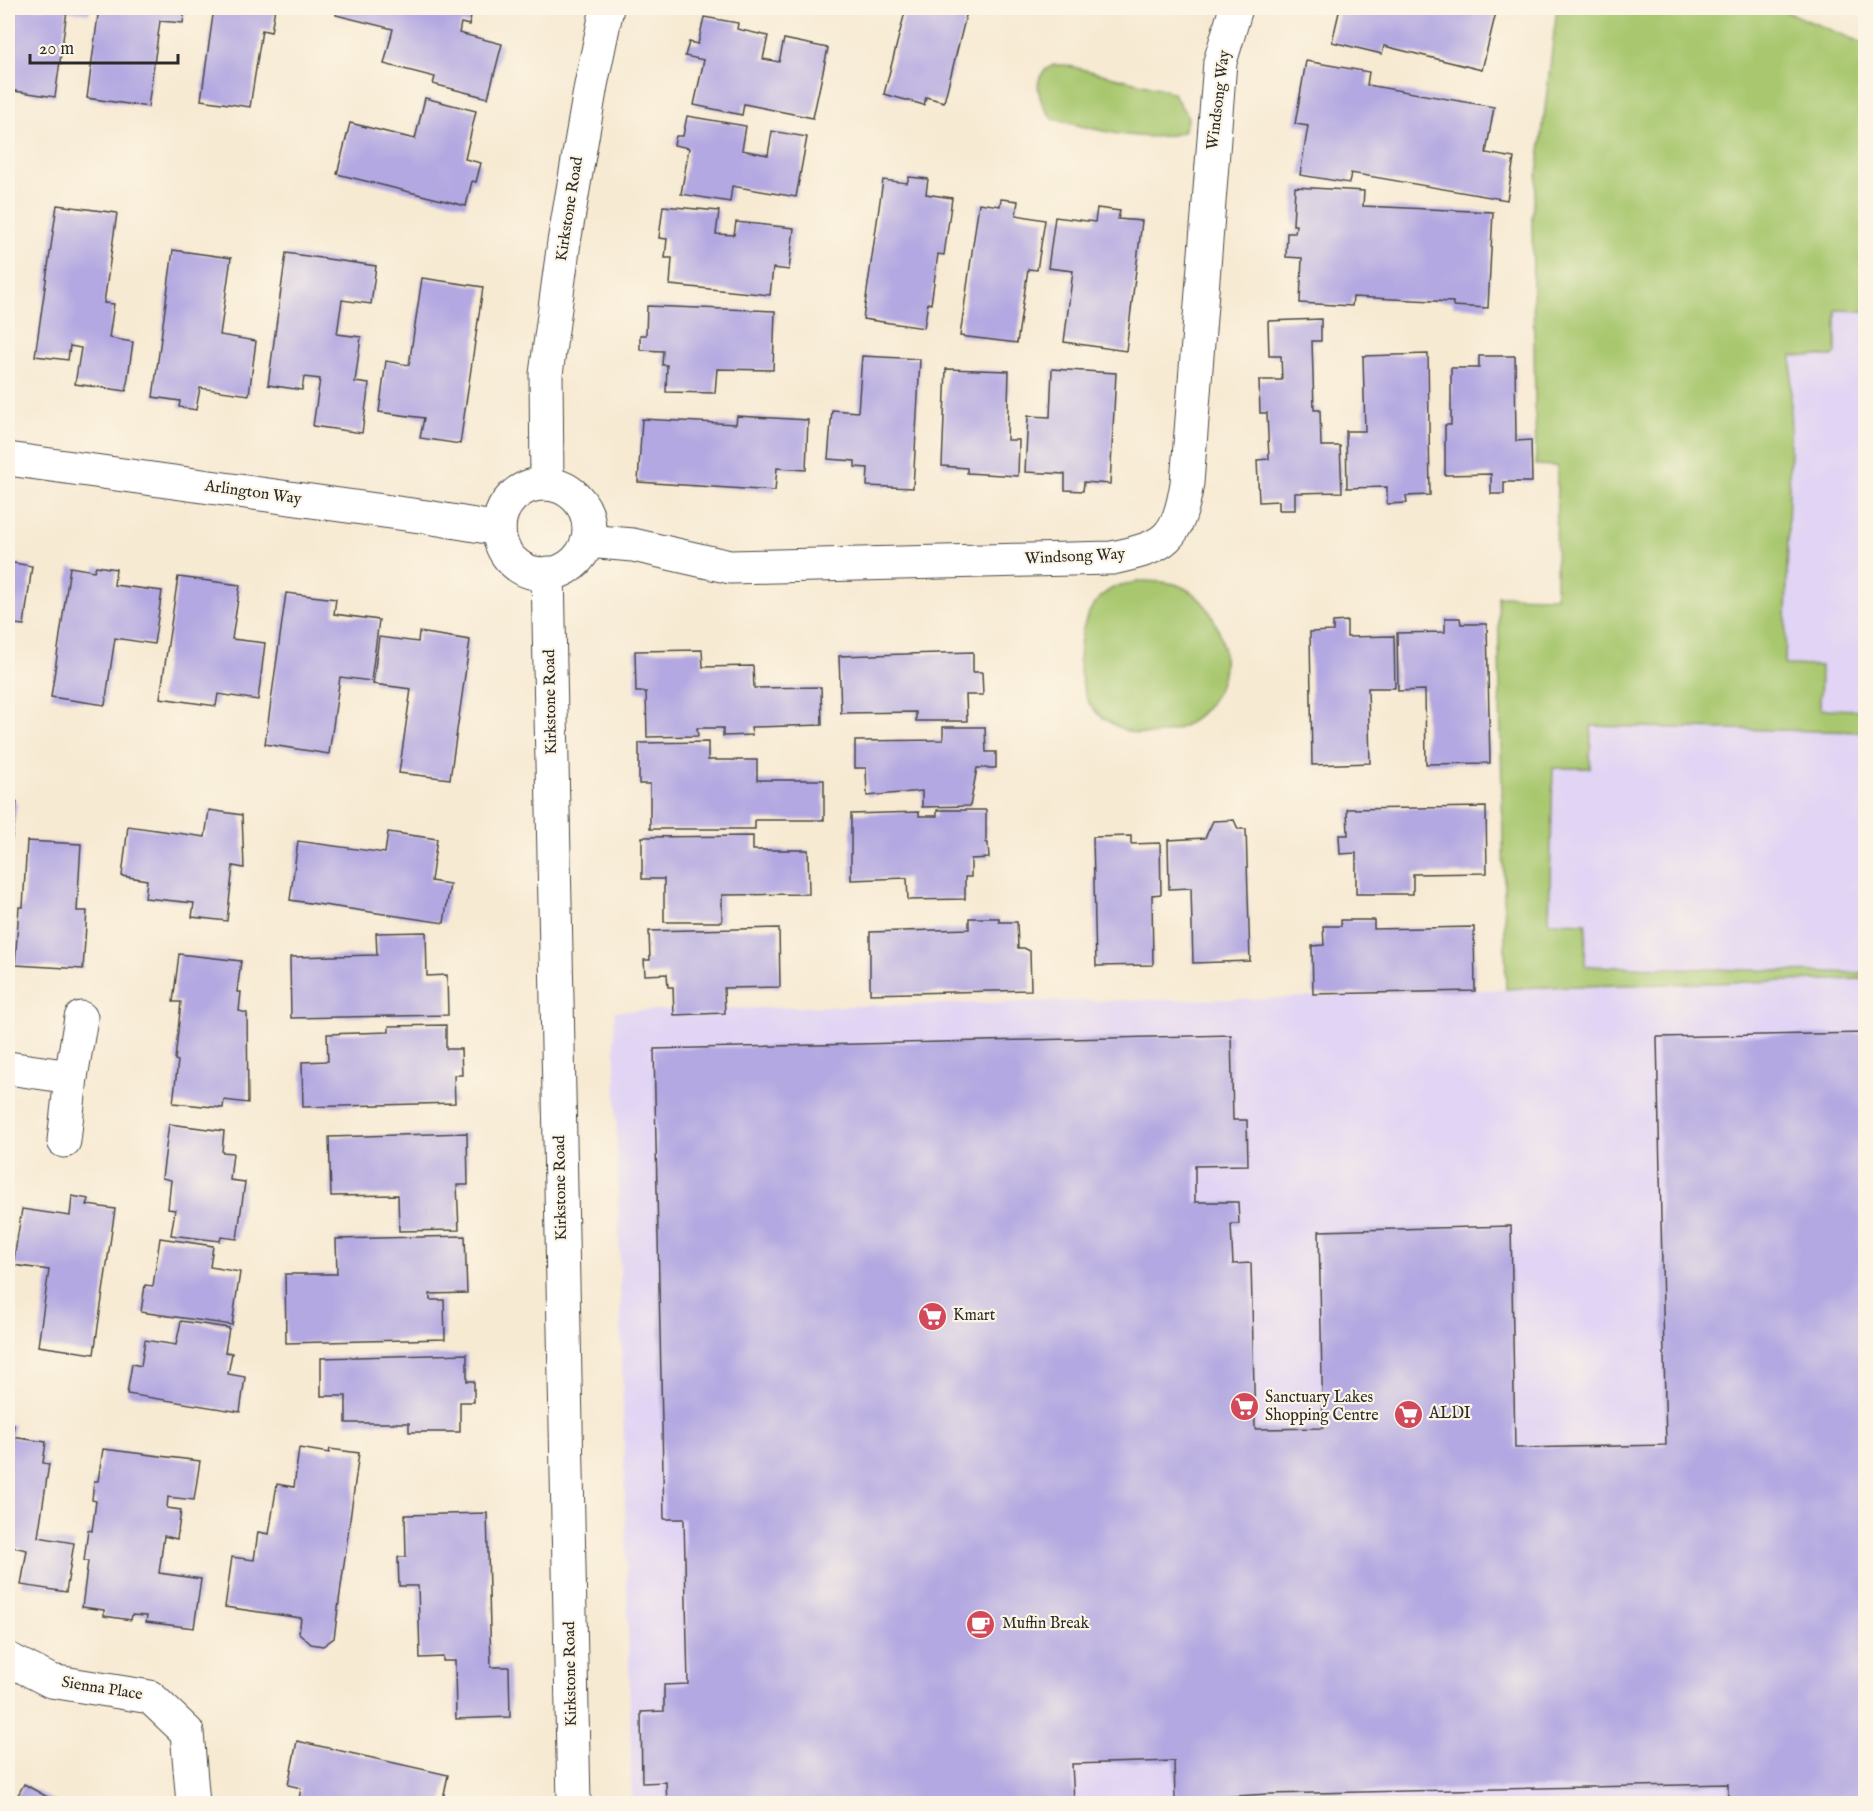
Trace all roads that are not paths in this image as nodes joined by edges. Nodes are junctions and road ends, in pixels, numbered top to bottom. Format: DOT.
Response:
graph roads {
  1 [pos="607,8"];
  2 [pos="1236,8"];
  3 [pos="8,459"];
  4 [pos="547,483"];
  5 [pos="499,529"];
  6 [pos="587,541"];
  7 [pos="548,573"];
  8 [pos="81,1018"];
  9 [pos="8,1068"];
  10 [pos="71,1077"];
  11 [pos="64,1141"];
  12 [pos="8,1659"];
  13 [pos="193,1803"];
  14 [pos="574,1803"];
  1 -- 4 [label="street, Kirkstone Road"];
  2 -- 6 [label="street, Windsong Way"];
  3 -- 5 [label="street, Arlington Way"];
  4 -- 5 [label="street"];
  4 -- 6 [label="street"];
  5 -- 7 [label="street"];
  6 -- 7 [label="street"];
  7 -- 14 [label="street, Kirkstone Road"];
  8 -- 10 [label="street"];
  9 -- 10 [label="street"];
  10 -- 11 [label="street"];
  12 -- 13 [label="street, Sienna Place"];
}
